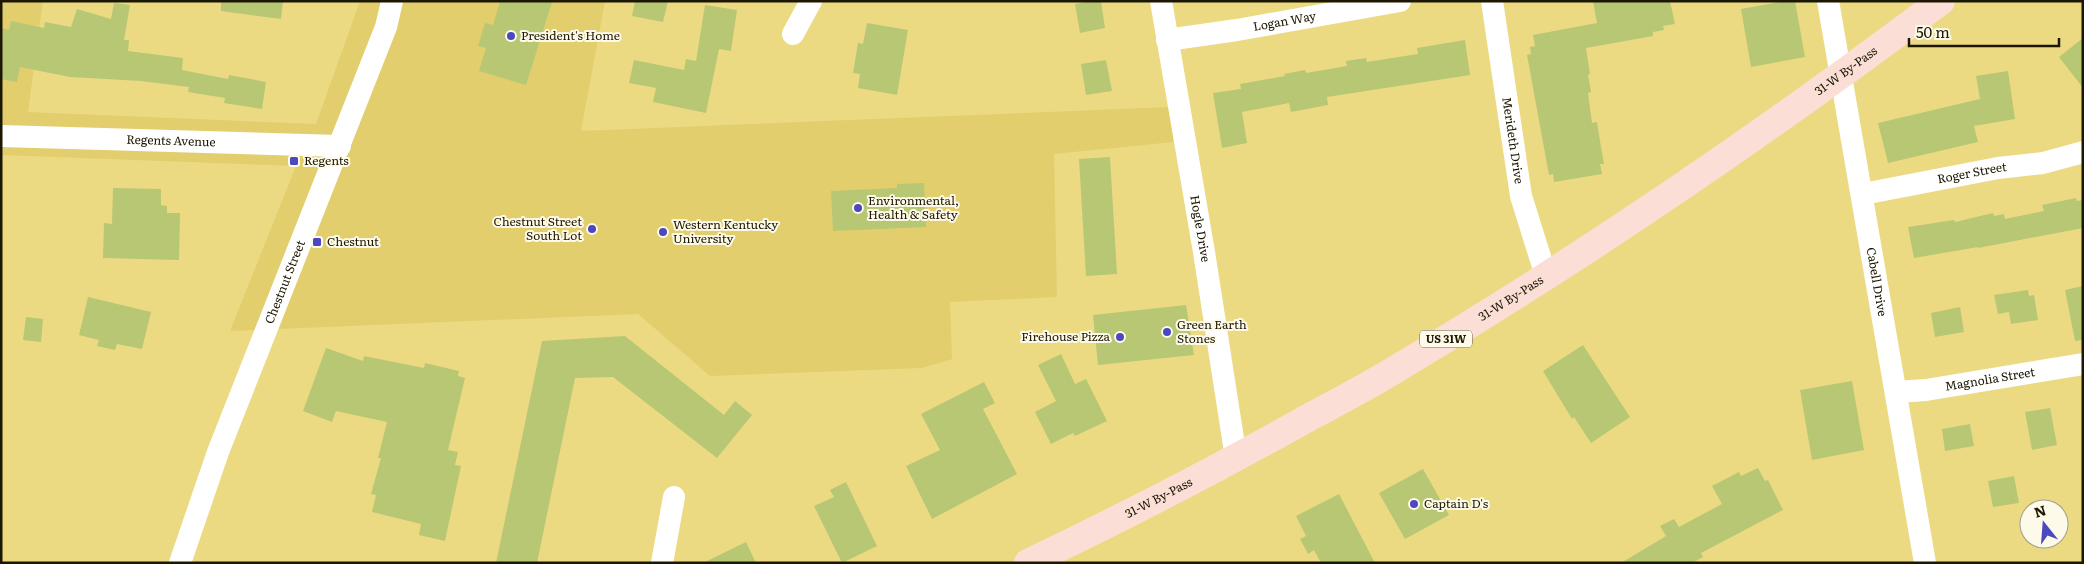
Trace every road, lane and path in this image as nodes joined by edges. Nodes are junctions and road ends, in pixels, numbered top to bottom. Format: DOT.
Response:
graph roads {
  1 [pos="392,1"];
  2 [pos="810,1"];
  3 [pos="1161,1"];
  4 [pos="1400,1"];
  5 [pos="1492,1"];
  6 [pos="1828,1"];
  7 [pos="1941,1"];
  8 [pos="793,34"];
  9 [pos="1168,40"];
  10 [pos="1841,76"];
  11 [pos="1,136"];
  12 [pos="340,146"];
  13 [pos="2083,152"];
  14 [pos="1862,194"];
  15 [pos="1546,276"];
  16 [pos="2083,364"];
  17 [pos="1896,392"];
  18 [pos="1236,458"];
  19 [pos="674,497"];
  20 [pos="180,563"];
  21 [pos="662,563"];
  22 [pos="1028,563"];
  23 [pos="1925,563"];
  1 -- 12 [label="street, Chestnut Street"];
  2 -- 8 [label="street"];
  3 -- 9 [label="street, Hogle Drive"];
  4 -- 9 [label="street, Logan Way"];
  5 -- 15 [label="street, Merideth Drive"];
  6 -- 10 [label="street, Cabell Drive"];
  7 -- 10 [label="main road, 31-W By-Pass / US 31W"];
  9 -- 18 [label="street, Hogle Drive"];
  10 -- 14 [label="street, Cabell Drive"];
  10 -- 15 [label="main road, 31-W By-Pass / US 31W"];
  11 -- 12 [label="street, Regents Avenue"];
  12 -- 20 [label="street, Chestnut Street"];
  13 -- 14 [label="street, Roger Street"];
  14 -- 17 [label="street, Cabell Drive"];
  15 -- 18 [label="main road, 31-W By-Pass / US 31W"];
  16 -- 17 [label="street, Magnolia Street"];
  17 -- 23 [label="street, Cabell Drive"];
  18 -- 22 [label="main road, 31-W By-Pass / US 31W"];
  19 -- 21 [label="street"];
}
